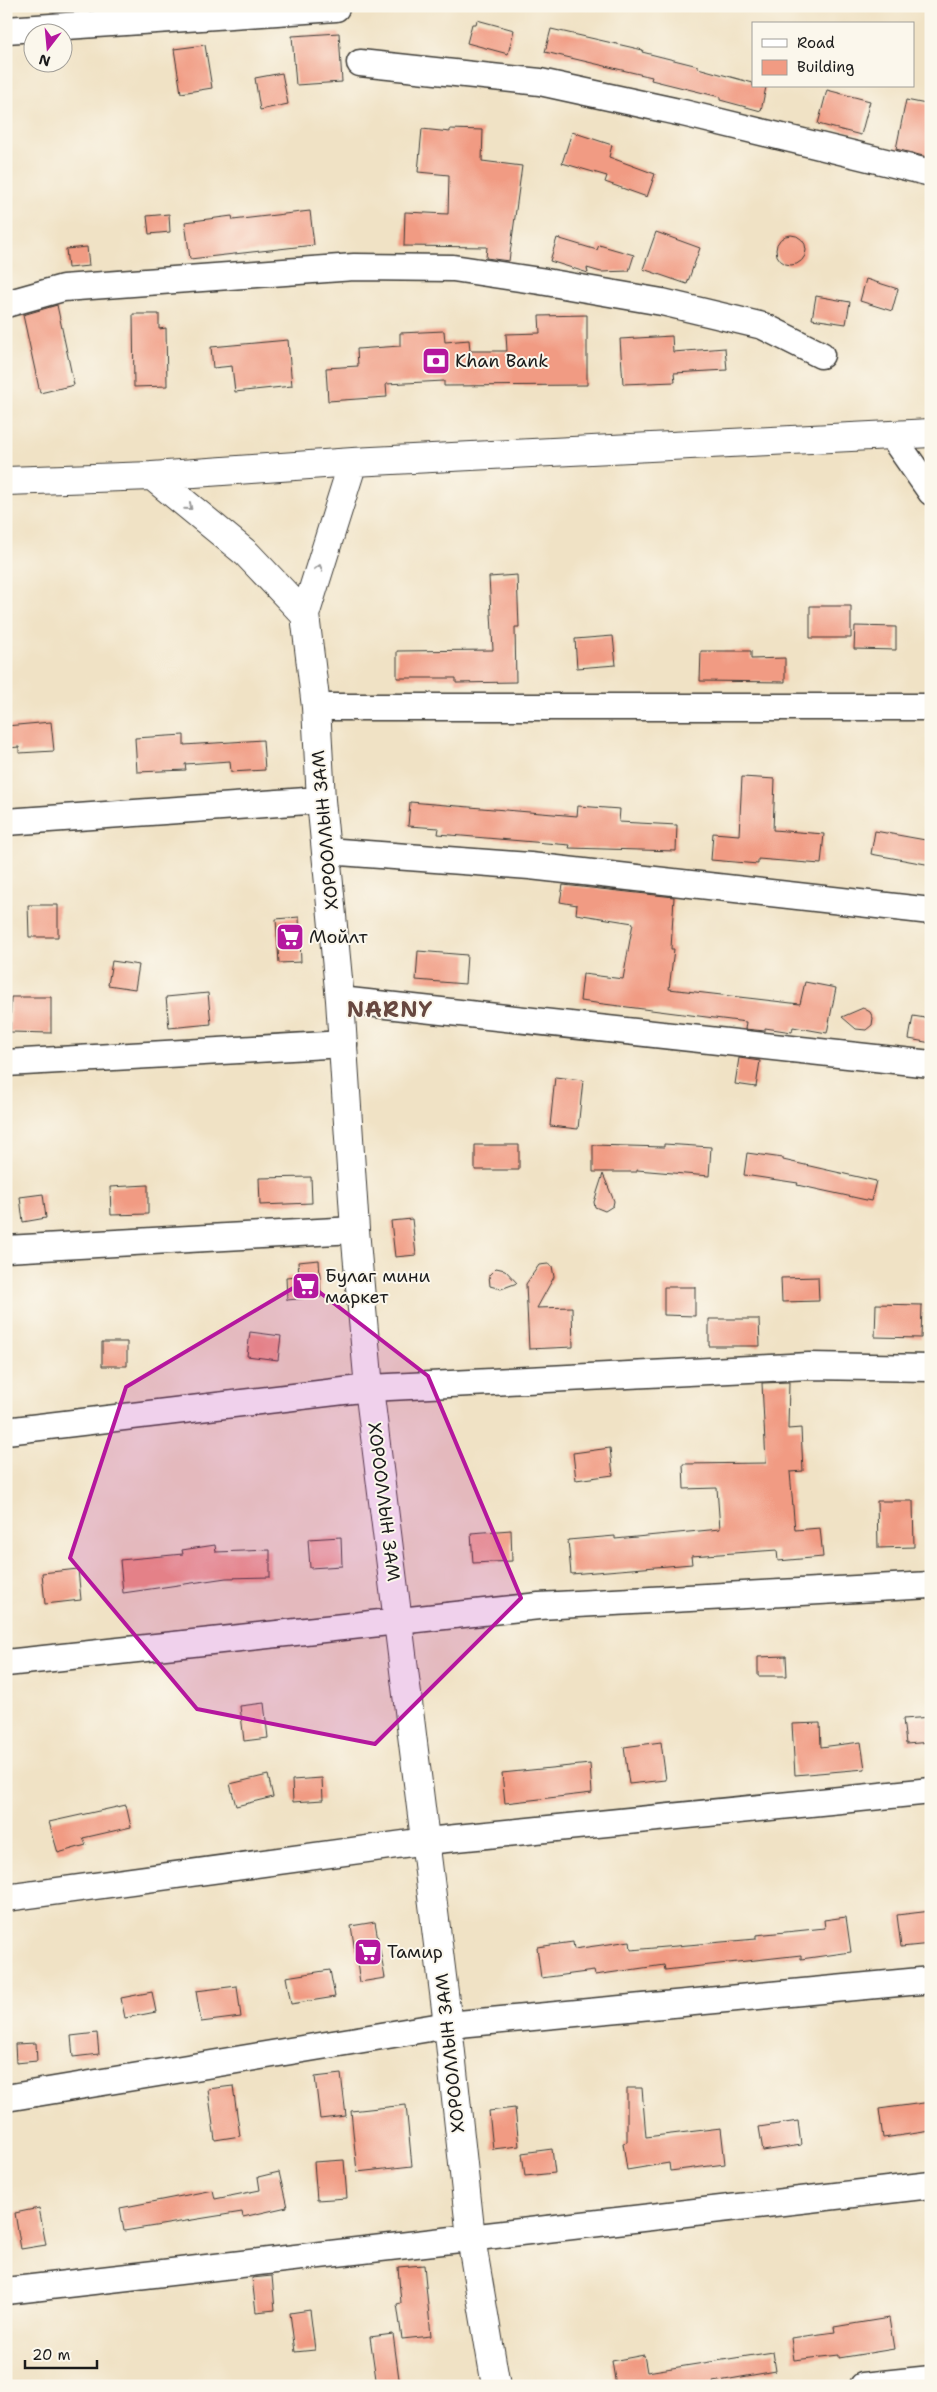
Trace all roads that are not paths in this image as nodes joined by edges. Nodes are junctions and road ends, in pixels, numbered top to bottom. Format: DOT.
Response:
graph roads {
  1 [pos="336,8"];
  2 [pos="6,30"];
  3 [pos="360,63"];
  4 [pos="931,172"];
  5 [pos="6,304"];
  6 [pos="821,355"];
  7 [pos="931,433"];
  8 [pos="892,436"];
  9 [pos="352,462"];
  10 [pos="152,476"];
  11 [pos="6,480"];
  12 [pos="931,492"];
  13 [pos="305,615"];
  14 [pos="316,707"];
  15 [pos="931,707"];
  16 [pos="322,800"];
  17 [pos="6,822"];
  18 [pos="326,851"];
  19 [pos="931,911"];
  20 [pos="340,1000"];
  21 [pos="344,1044"];
  22 [pos="6,1063"];
  23 [pos="931,1064"];
  24 [pos="355,1230"];
  25 [pos="6,1249"];
  26 [pos="931,1368"];
  27 [pos="369,1388"];
  28 [pos="6,1431"];
  29 [pos="931,1585"];
  30 [pos="400,1620"];
  31 [pos="6,1663"];
  32 [pos="931,1791"];
  33 [pos="426,1841"];
  34 [pos="6,1898"];
  35 [pos="931,1980"];
  36 [pos="448,2025"];
  37 [pos="6,2098"];
  38 [pos="931,2185"];
  39 [pos="471,2238"];
  40 [pos="6,2291"];
  41 [pos="931,2379"];
  42 [pos="496,2386"];
  43 [pos="863,2386"];
  1 -- 2 [label="street"];
  3 -- 4 [label="street"];
  5 -- 6 [label="street"];
  7 -- 8 [label="street"];
  8 -- 9 [label="street"];
  8 -- 12 [label="street"];
  9 -- 10 [label="street"];
  13 -- 9 [label="street, ХОРООЛЛЫН ЗАМ, one-way"];
  10 -- 11 [label="street"];
  10 -- 13 [label="street, one-way"];
  13 -- 14 [label="street, ХОРООЛЛЫН ЗАМ"];
  14 -- 15 [label="street"];
  14 -- 16 [label="street, ХОРООЛЛЫН ЗАМ"];
  16 -- 17 [label="street"];
  16 -- 18 [label="street, ХОРООЛЛЫН ЗАМ"];
  18 -- 19 [label="street"];
  18 -- 20 [label="street, ХОРООЛЛЫН ЗАМ"];
  20 -- 21 [label="street, ХОРООЛЛЫН ЗАМ"];
  20 -- 23 [label="street"];
  21 -- 22 [label="street"];
  21 -- 24 [label="street, ХОРООЛЛЫН ЗАМ"];
  24 -- 25 [label="street"];
  24 -- 27 [label="street, ХОРООЛЛЫН ЗАМ"];
  26 -- 27 [label="street"];
  27 -- 28 [label="street"];
  27 -- 30 [label="street, ХОРООЛЛЫН ЗАМ"];
  29 -- 30 [label="street"];
  30 -- 31 [label="street"];
  30 -- 33 [label="street, ХОРООЛЛЫН ЗАМ"];
  32 -- 33 [label="street"];
  33 -- 34 [label="street"];
  33 -- 36 [label="street, ХОРООЛЛЫН ЗАМ"];
  35 -- 36 [label="street"];
  36 -- 37 [label="street"];
  36 -- 39 [label="street, ХОРООЛЛЫН ЗАМ"];
  38 -- 39 [label="street"];
  39 -- 40 [label="street"];
  39 -- 42 [label="street, ХОРООЛЛЫН ЗАМ"];
  41 -- 43 [label="street"];
}
